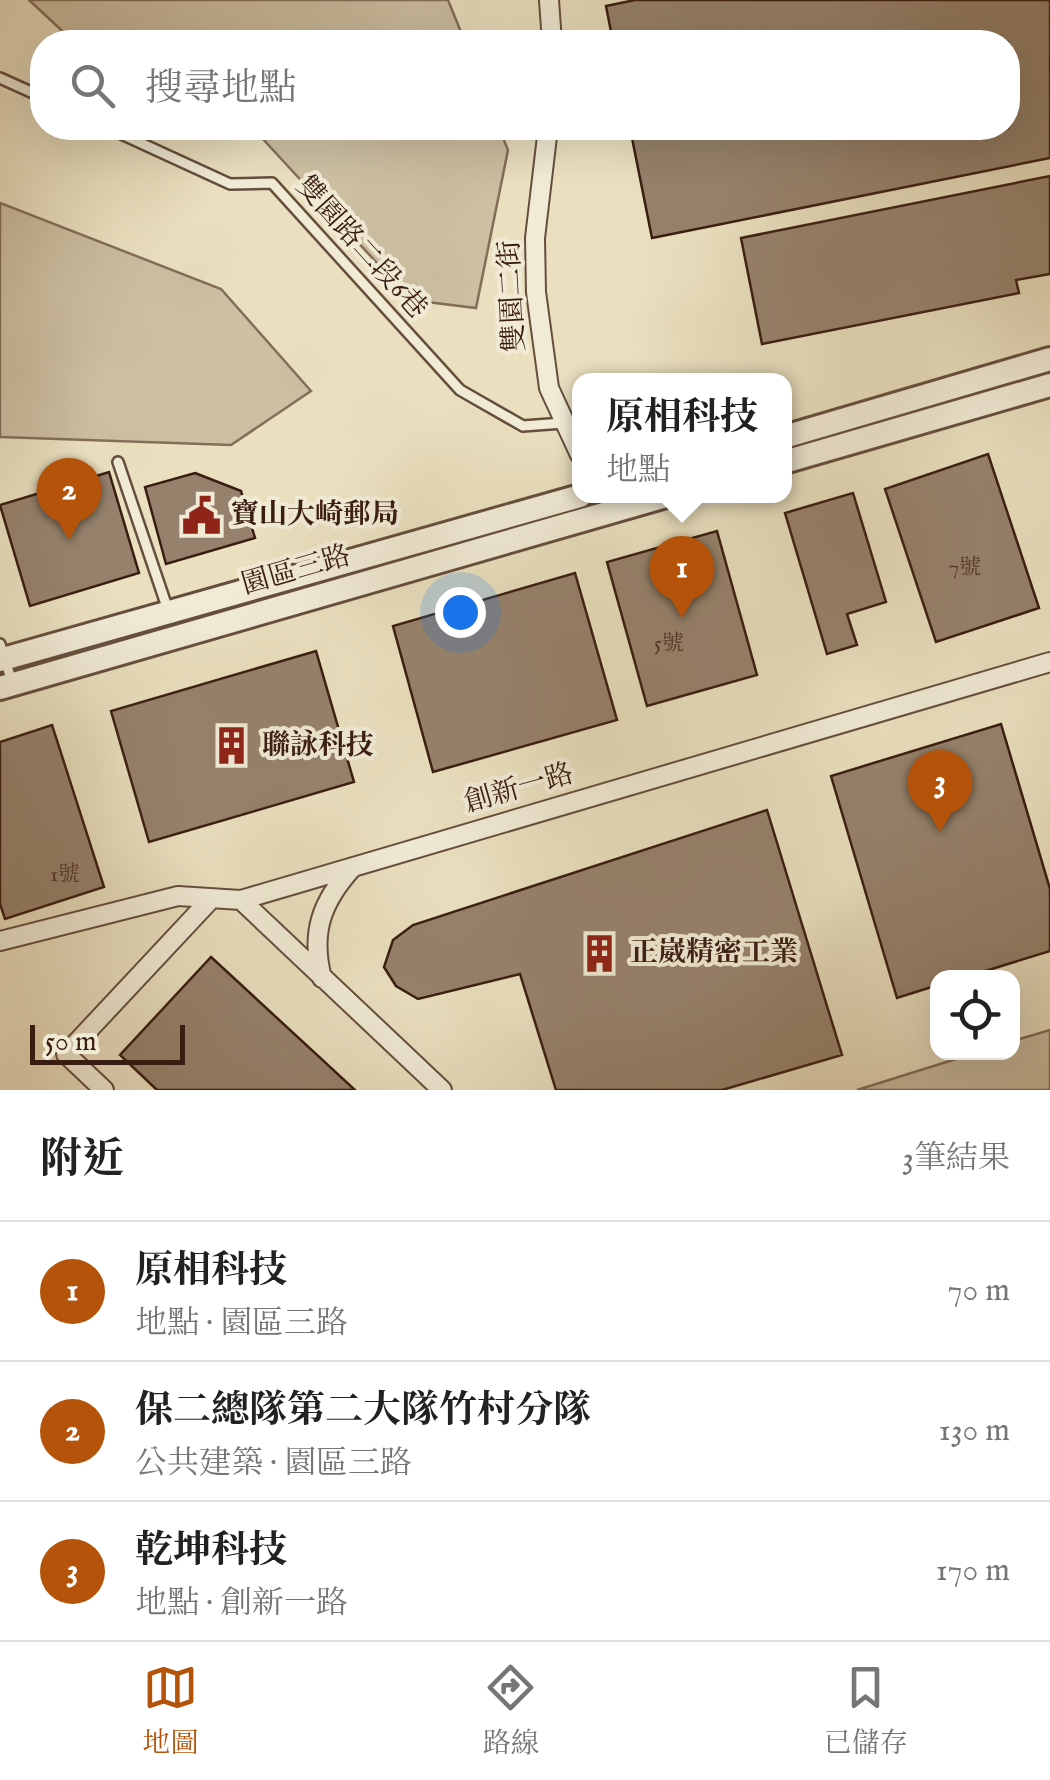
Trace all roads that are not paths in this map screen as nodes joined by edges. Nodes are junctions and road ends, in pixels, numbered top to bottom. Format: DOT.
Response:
graph roads {
  1 [pos="549,0"];
  2 [pos="551,30"];
  3 [pos="0,78"];
  4 [pos="30,92"];
  5 [pos="134,140"];
  6 [pos="547,140"];
  7 [pos="1050,359"];
  8 [pos="1050,385"];
  9 [pos="563,423"];
  10 [pos="792,435"];
  11 [pos="572,440"];
  12 [pos="792,460"];
  13 [pos="118,462"];
  14 [pos="572,498"];
  15 [pos="599,504"];
  16 [pos="169,612"];
  17 [pos="176,636"];
  18 [pos="2,654"];
  19 [pos="1050,662"];
  20 [pos="6,685"];
  21 [pos="353,866"];
  22 [pos="212,900"];
  23 [pos="241,900"];
  24 [pos="0,942"];
  25 [pos="322,978"];
  26 [pos="104,1090"];
  27 [pos="442,1090"];
  1 -- 2 [label="street"];
  3 -- 4 [label="lane"];
  5 -- 9 [label="lane, 雙園路二段6巷"];
  6 -- 9 [label="street, 雙園二街"];
  7 -- 10 [label="street"];
  8 -- 12 [label="street"];
  9 -- 11 [label="street, 雙園二街"];
  13 -- 16 [label="lane"];
  14 -- 16 [label="street, 園區三路"];
  15 -- 17 [label="street, 園區三路"];
  16 -- 17 [label="lane"];
  16 -- 18 [label="street, 園區三路"];
  17 -- 20 [label="street, 園區三路"];
  18 -- 20 [label="lane"];
  19 -- 21 [label="street, 創新一路"];
  21 -- 23 [label="street, 創新一路"];
  21 -- 25 [label="street"];
  22 -- 23 [label="street, 創新一路"];
  22 -- 24 [label="street, 創新一路"];
  22 -- 26 [label="street"];
  23 -- 25 [label="street"];
  25 -- 27 [label="street"];
}
